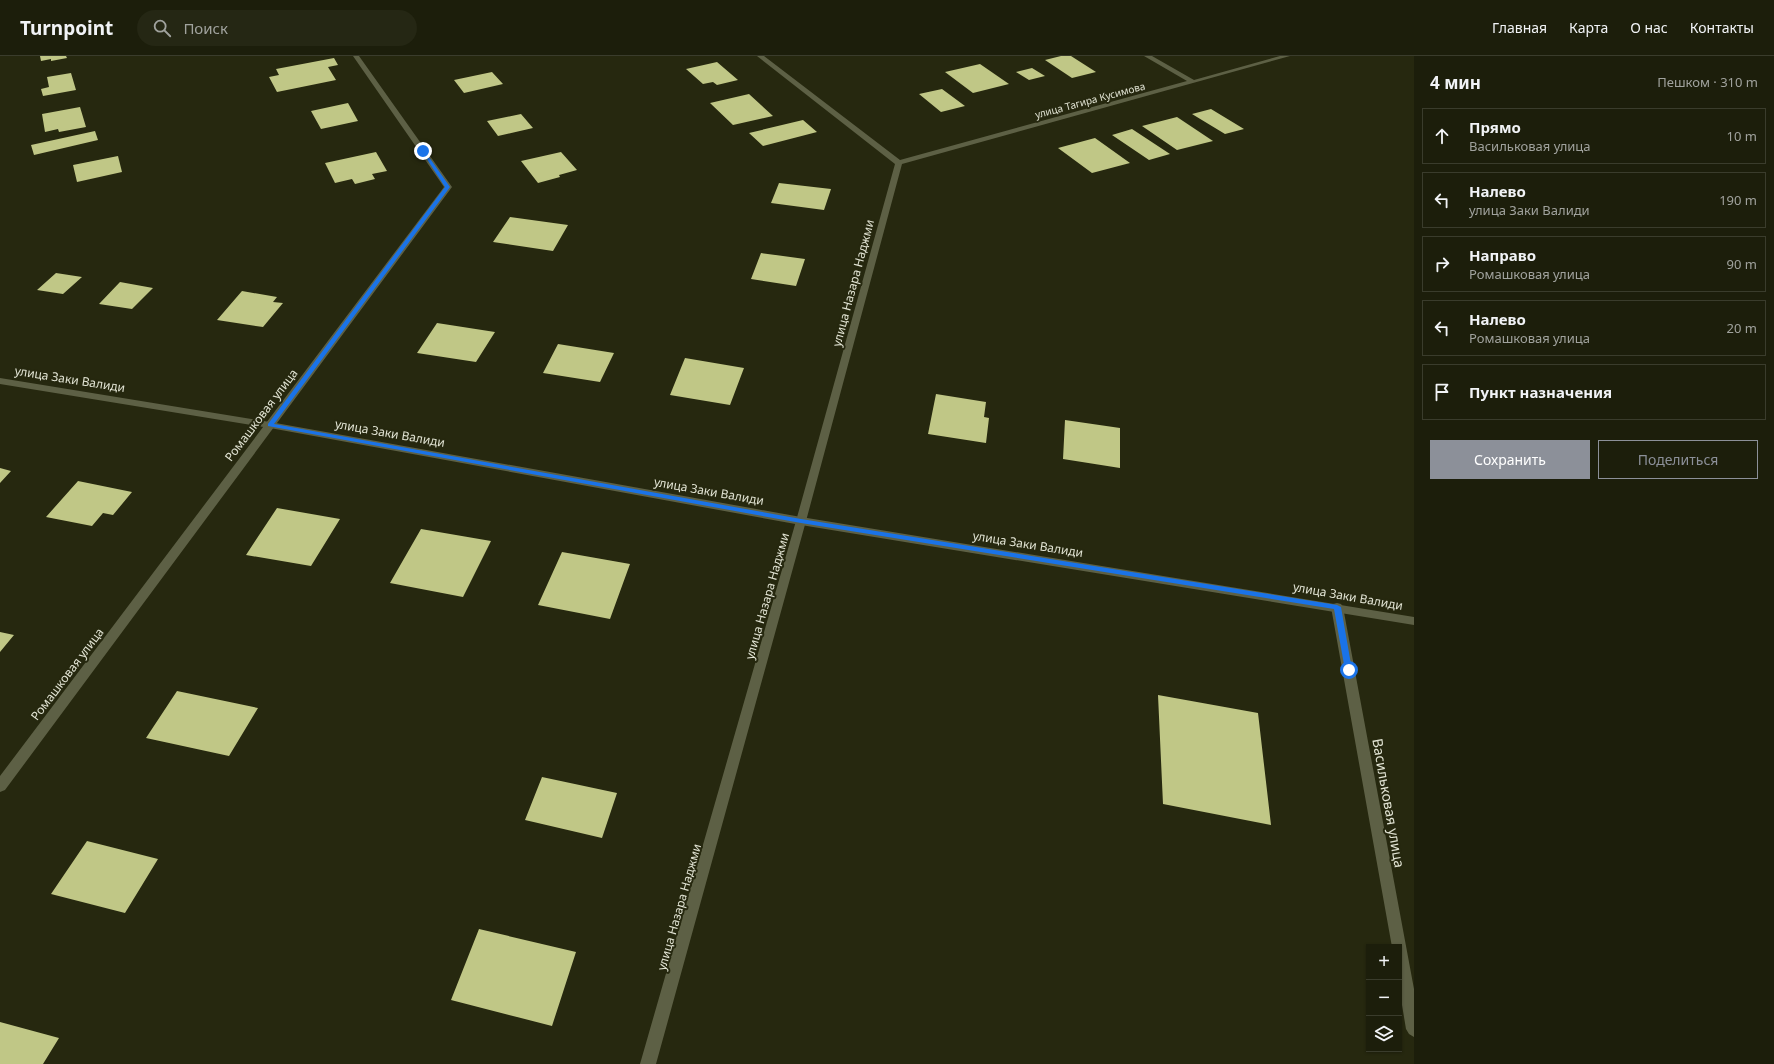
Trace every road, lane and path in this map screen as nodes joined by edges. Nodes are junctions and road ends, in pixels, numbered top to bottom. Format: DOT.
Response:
graph roads {
  1 [pos="356,56"];
  2 [pos="760,56"];
  3 [pos="1147,56"];
  4 [pos="1287,56"];
  5 [pos="1193,82"];
  6 [pos="899,163"];
  7 [pos="0,381"];
  8 [pos="270,425"];
  9 [pos="801,521"];
  10 [pos="1337,607"];
  11 [pos="1414,621"];
  12 [pos="0,786"];
  13 [pos="1414,1028"];
  14 [pos="648,1064"];
  1 -- 8 [label="street, Ромашковая улица"];
  2 -- 6 [label="street"];
  3 -- 5 [label="street"];
  4 -- 5 [label="street, улица Тагира Кусимова"];
  5 -- 6 [label="street, улица Тагира Кусимова"];
  6 -- 9 [label="street, улица Назара Наджми"];
  7 -- 8 [label="street, улица Заки Валиди"];
  8 -- 9 [label="street, улица Заки Валиди"];
  8 -- 12 [label="street, Ромашковая улица"];
  9 -- 10 [label="street, улица Заки Валиди"];
  9 -- 14 [label="street, улица Назара Наджми"];
  10 -- 11 [label="street, улица Заки Валиди"];
  10 -- 13 [label="street, Васильковая улица"];
}
